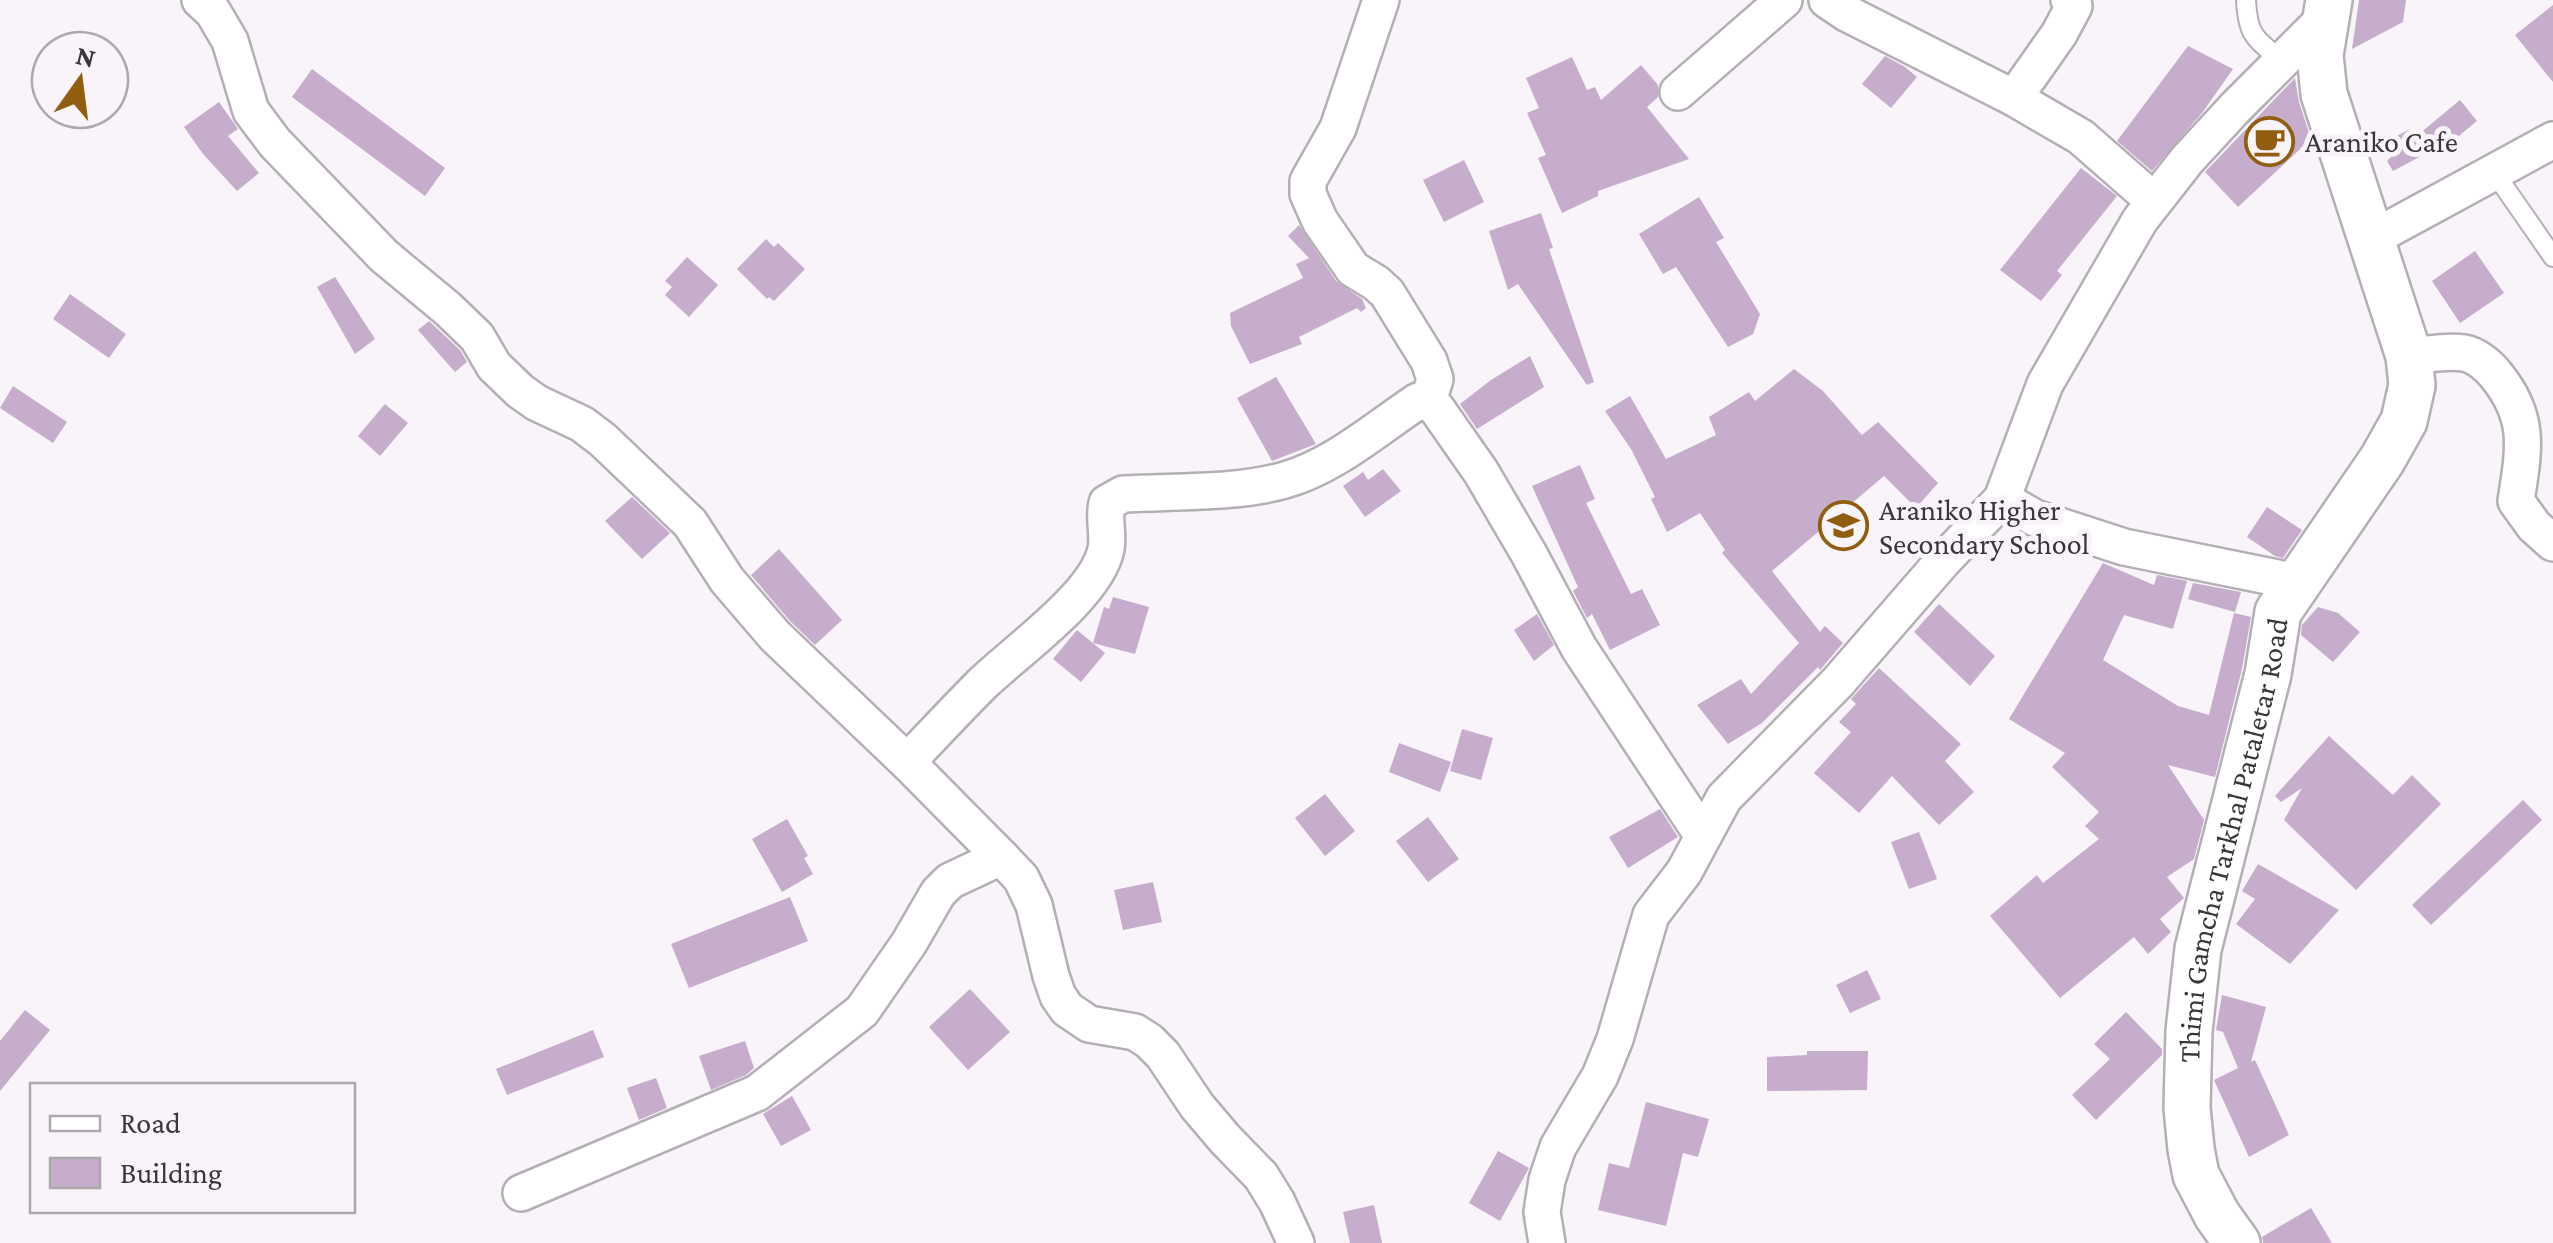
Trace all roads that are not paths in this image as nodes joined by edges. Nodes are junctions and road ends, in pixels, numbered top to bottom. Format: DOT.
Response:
graph roads {
  1 [pos="200,0"];
  2 [pos="1380,0"];
  3 [pos="1784,0"];
  4 [pos="1827,0"];
  5 [pos="2069,0"];
  6 [pos="2246,0"];
  7 [pos="2328,8"];
  8 [pos="2282,61"];
  9 [pos="1678,92"];
  10 [pos="2014,98"];
  11 [pos="2553,140"];
  12 [pos="2494,172"];
  13 [pos="2154,200"];
  14 [pos="2371,239"];
  15 [pos="2553,257"];
  16 [pos="2409,356"];
  17 [pos="1428,402"];
  18 [pos="2002,499"];
  19 [pos="2553,542"];
  20 [pos="2297,582"];
  21 [pos="907,762"];
  22 [pos="1702,836"];
  23 [pos="1001,857"];
  24 [pos="521,1194"];
  25 [pos="1296,1243"];
  26 [pos="1547,1243"];
  27 [pos="2238,1243"];
  1 -- 21 [label="street"];
  2 -- 17 [label="street"];
  3 -- 9 [label="street"];
  4 -- 10 [label="street"];
  5 -- 10 [label="street"];
  6 -- 8 [label="lane"];
  7 -- 8 [label="street"];
  7 -- 14 [label="street, Thimi Gamcha Tarkhal Pataletar Road"];
  8 -- 13 [label="street"];
  10 -- 13 [label="street"];
  11 -- 12 [label="street"];
  12 -- 14 [label="street"];
  12 -- 15 [label="lane"];
  13 -- 18 [label="street"];
  14 -- 16 [label="street, Thimi Gamcha Tarkhal Pataletar Road"];
  16 -- 19 [label="street"];
  16 -- 20 [label="street, Thimi Gamcha Tarkhal Pataletar Road"];
  17 -- 21 [label="street"];
  17 -- 22 [label="street"];
  18 -- 20 [label="street"];
  18 -- 22 [label="street"];
  20 -- 27 [label="street, Thimi Gamcha Tarkhal Pataletar Road"];
  21 -- 23 [label="street"];
  22 -- 26 [label="street"];
  23 -- 24 [label="street"];
  23 -- 25 [label="street"];
}
